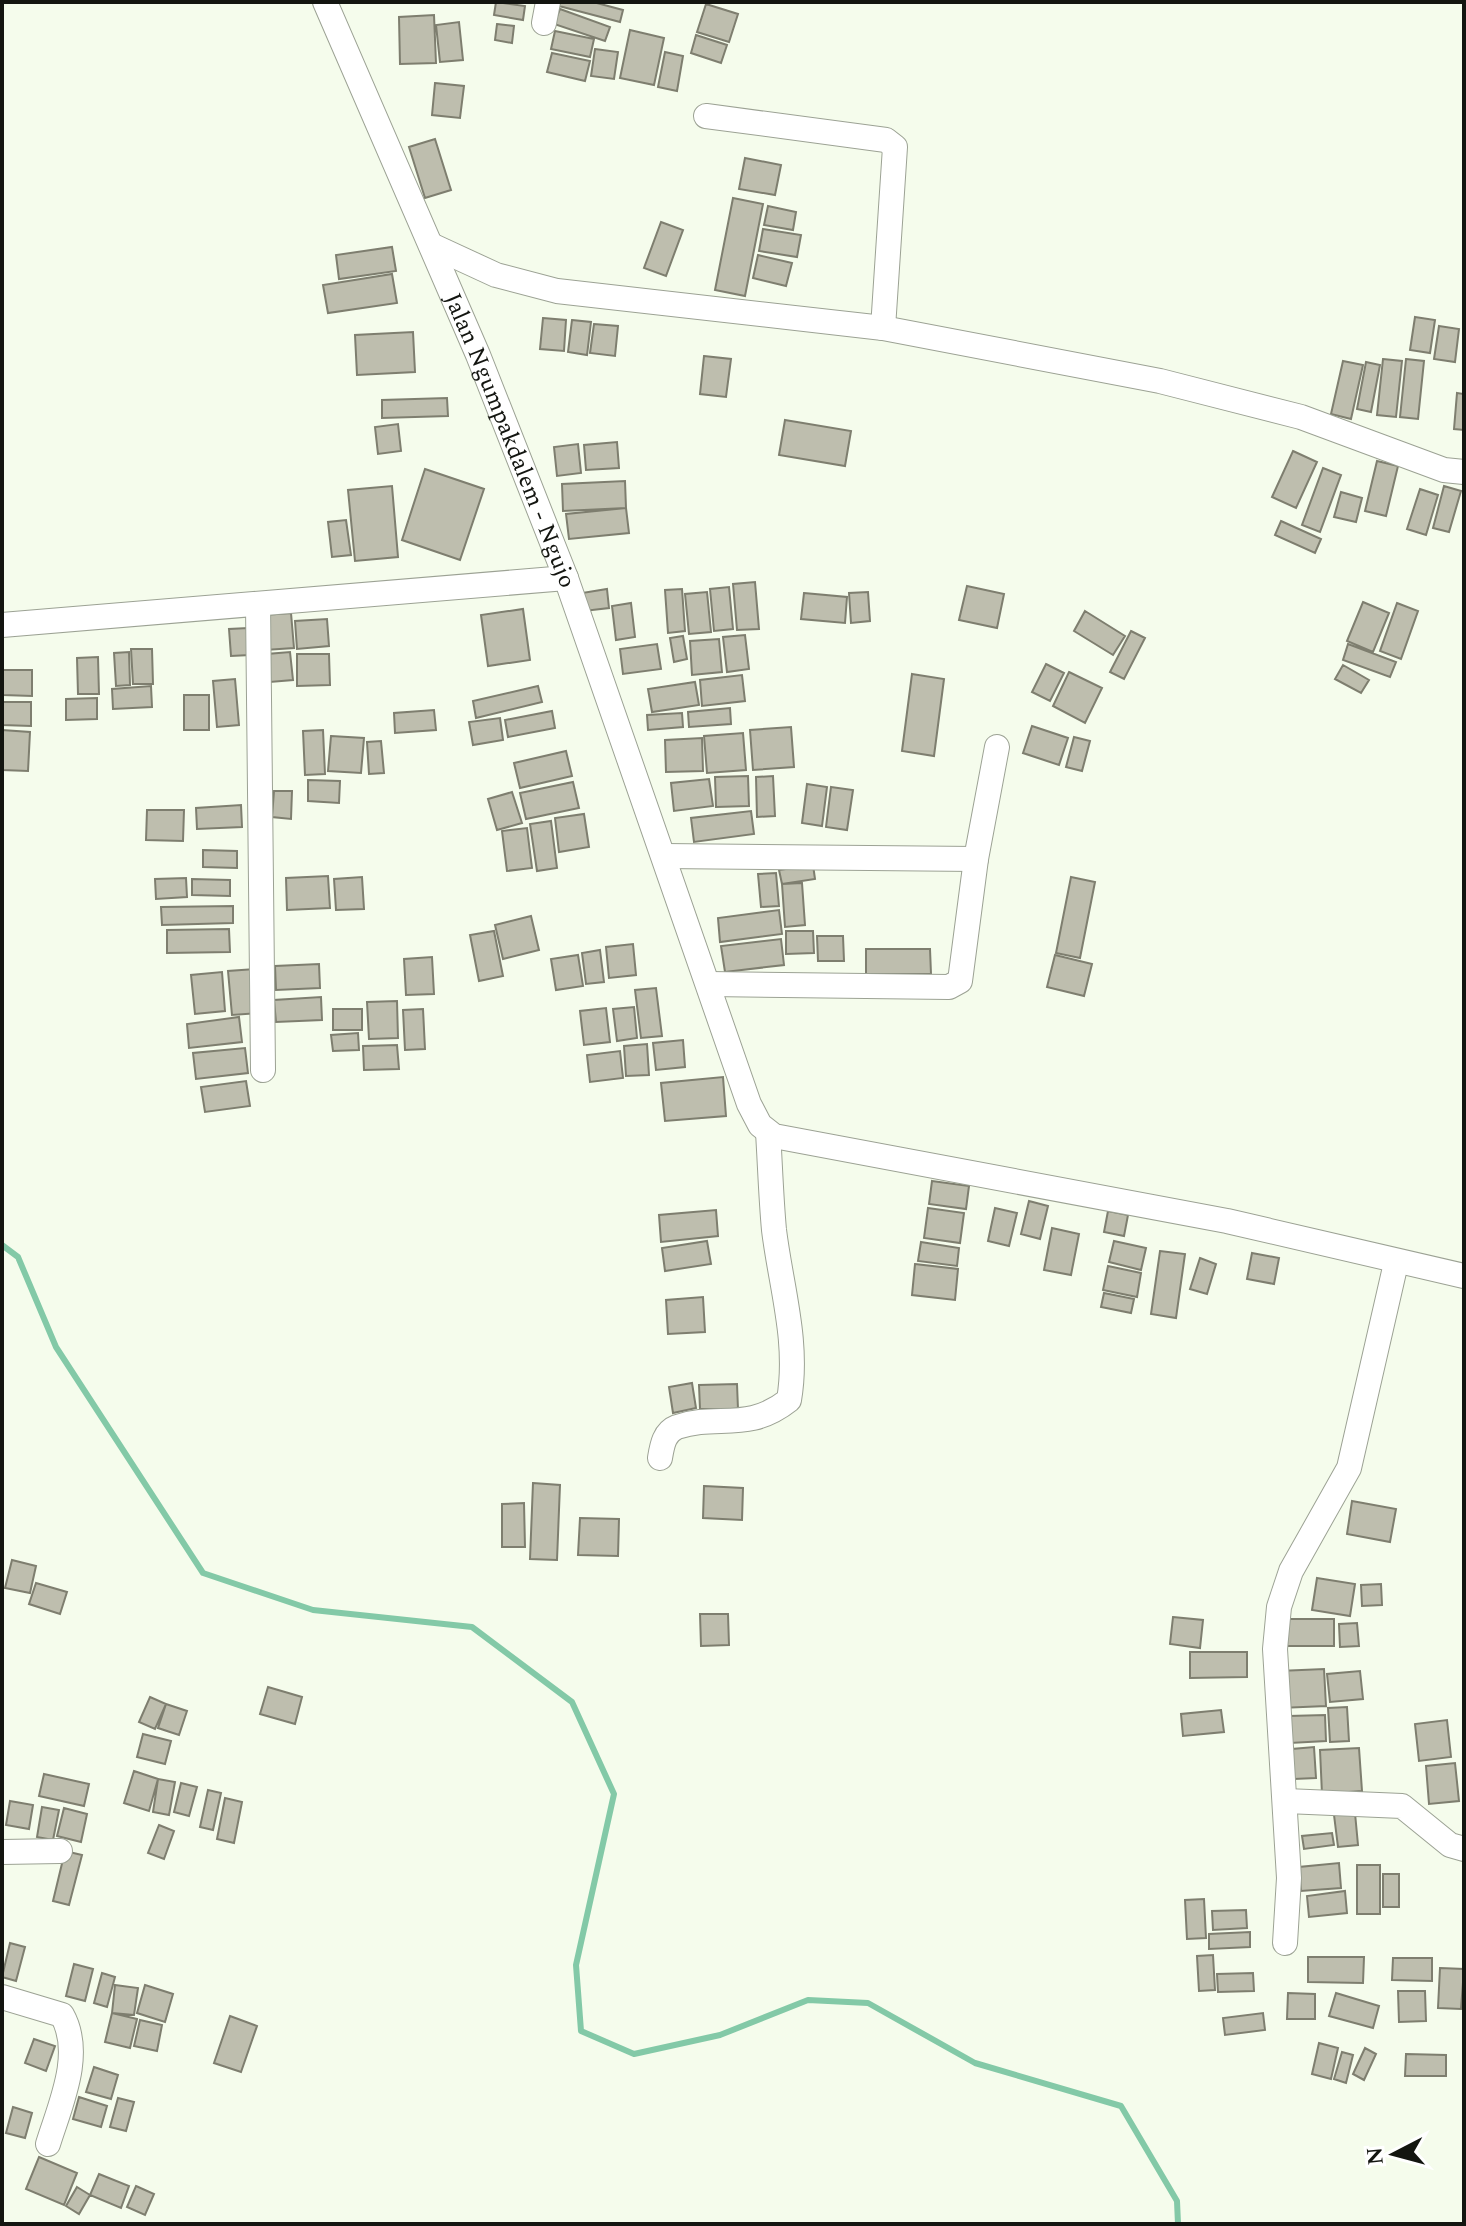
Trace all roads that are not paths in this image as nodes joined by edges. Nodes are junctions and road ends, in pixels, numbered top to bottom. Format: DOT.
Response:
graph roads {
  1 [pos="325,2"];
  2 [pos="706,116"];
  3 [pos="431,245"];
  4 [pos="883,328"];
  5 [pos="1464,472"];
  6 [pos="566,578"];
  7 [pos="258,605"];
  8 [pos="2,625"];
  9 [pos="997,747"];
  10 [pos="664,856"];
  11 [pos="976,859"];
  12 [pos="709,984"];
  13 [pos="263,1070"];
  14 [pos="768,1132"];
  15 [pos="1396,1263"];
  16 [pos="1464,1276"];
  17 [pos="660,1458"];
  18 [pos="1286,1801"];
  19 [pos="1464,1849"];
  20 [pos="60,1851"];
  21 [pos="2,1852"];
  22 [pos="1285,1943"];
  23 [pos="2,1997"];
  24 [pos="48,2144"];
  1 -- 3 [label="street, Jalan Ngumpakdalem - Ngujo"];
  2 -- 4 [label="street"];
  3 -- 4 [label="street"];
  3 -- 6 [label="street, Jalan Ngumpakdalem - Ngujo"];
  4 -- 5 [label="street"];
  6 -- 7 [label="street, Jalan Ngumpakdalem - Ngujo"];
  6 -- 10 [label="street"];
  7 -- 8 [label="street, Jalan Ngumpakdalem - Ngujo"];
  7 -- 13 [label="street"];
  9 -- 11 [label="street"];
  10 -- 11 [label="street"];
  10 -- 12 [label="street"];
  11 -- 12 [label="street"];
  12 -- 14 [label="street"];
  14 -- 15 [label="street"];
  14 -- 17 [label="street"];
  15 -- 16 [label="street"];
  15 -- 18 [label="street"];
  18 -- 19 [label="street"];
  18 -- 22 [label="street"];
  20 -- 21 [label="street"];
  23 -- 24 [label="street"];
}
